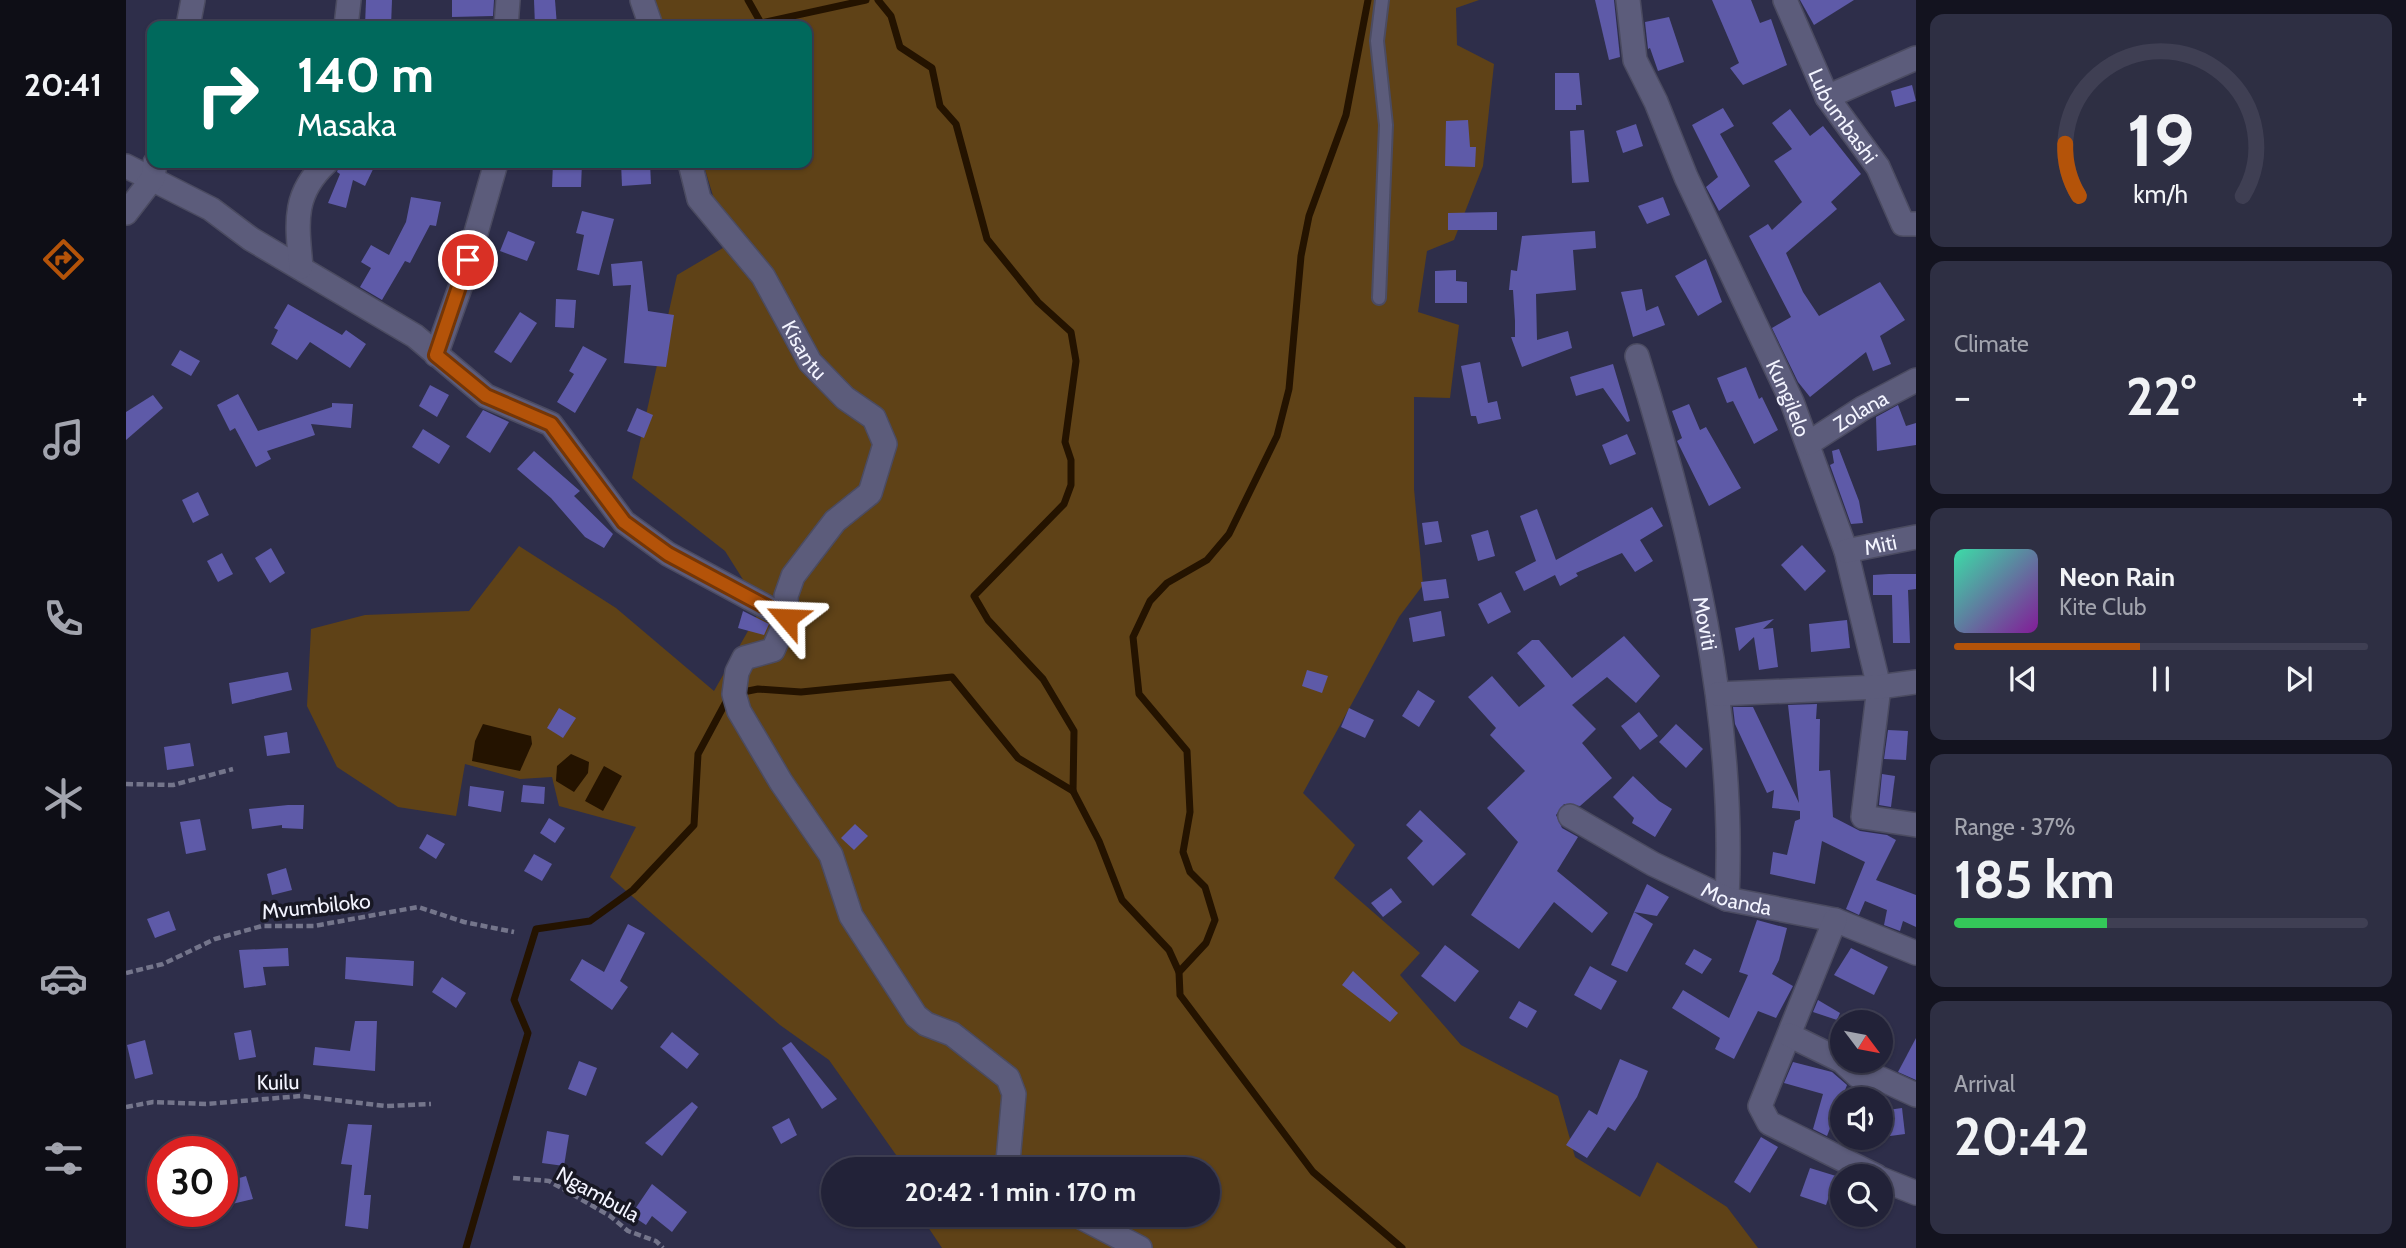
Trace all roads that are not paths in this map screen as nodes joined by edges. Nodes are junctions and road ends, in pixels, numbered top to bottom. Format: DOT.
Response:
graph roads {
  1 [pos="193,0"];
  2 [pos="349,0"];
  3 [pos="508,0"];
  4 [pos="642,0"];
  5 [pos="1382,0"];
  6 [pos="1628,0"];
  7 [pos="1785,0"];
  8 [pos="189,21"];
  9 [pos="347,21"];
  10 [pos="506,21"];
  11 [pos="649,21"];
  12 [pos="1916,58"];
  13 [pos="1827,97"];
  14 [pos="126,166"];
  15 [pos="321,168"];
  16 [pos="495,168"];
  17 [pos="691,168"];
  18 [pos="154,170"];
  19 [pos="126,213"];
  20 [pos="1911,224"];
  21 [pos="301,267"];
  22 [pos="1379,298"];
  23 [pos="436,355"];
  24 [pos="1637,356"];
  25 [pos="1916,380"];
  26 [pos="1809,443"];
  27 [pos="1916,537"];
  28 [pos="1846,551"];
  29 [pos="787,618"];
  30 [pos="1916,682"];
  31 [pos="1879,688"];
  32 [pos="1718,694"];
  33 [pos="1570,816"];
  34 [pos="1916,825"];
  35 [pos="1727,899"];
  36 [pos="1835,920"];
  37 [pos="1916,953"];
  38 [pos="1789,1035"];
  39 [pos="1916,1096"];
  40 [pos="1008,1157"];
  41 [pos="1852,1164"];
  42 [pos="1893,1184"];
  43 [pos="1916,1193"];
  44 [pos="1100,1227"];
  45 [pos="1140,1248"];
  1 -- 8 [label="street"];
  2 -- 9 [label="street"];
  3 -- 10 [label="street"];
  4 -- 11 [label="street"];
  5 -- 22 [label="lane"];
  6 -- 26 [label="street, Kungilelo"];
  7 -- 13 [label="street, Lubumbashi"];
  12 -- 13 [label="street"];
  13 -- 20 [label="street, Lubumbashi"];
  14 -- 18 [label="street"];
  15 -- 21 [label="street"];
  16 -- 23 [label="street"];
  17 -- 29 [label="street, Kisantu"];
  18 -- 19 [label="street"];
  18 -- 21 [label="street"];
  21 -- 23 [label="street"];
  23 -- 29 [label="street"];
  24 -- 32 [label="street, Moviti"];
  25 -- 26 [label="street, Zolana"];
  26 -- 28 [label="street, Kungilelo"];
  27 -- 28 [label="street, Miti"];
  28 -- 31 [label="street, Kungilelo"];
  29 -- 40 [label="street, Kisantu"];
  30 -- 31 [label="street"];
  31 -- 32 [label="street"];
  31 -- 34 [label="street, Kungilelo"];
  32 -- 35 [label="street, Moviti"];
  33 -- 35 [label="street, Moanda"];
  35 -- 36 [label="street, Moanda"];
  36 -- 37 [label="street, Moanda"];
  36 -- 38 [label="street"];
  38 -- 39 [label="street"];
  38 -- 41 [label="street"];
  42 -- 43 [label="street"];
  44 -- 45 [label="street"];
}
